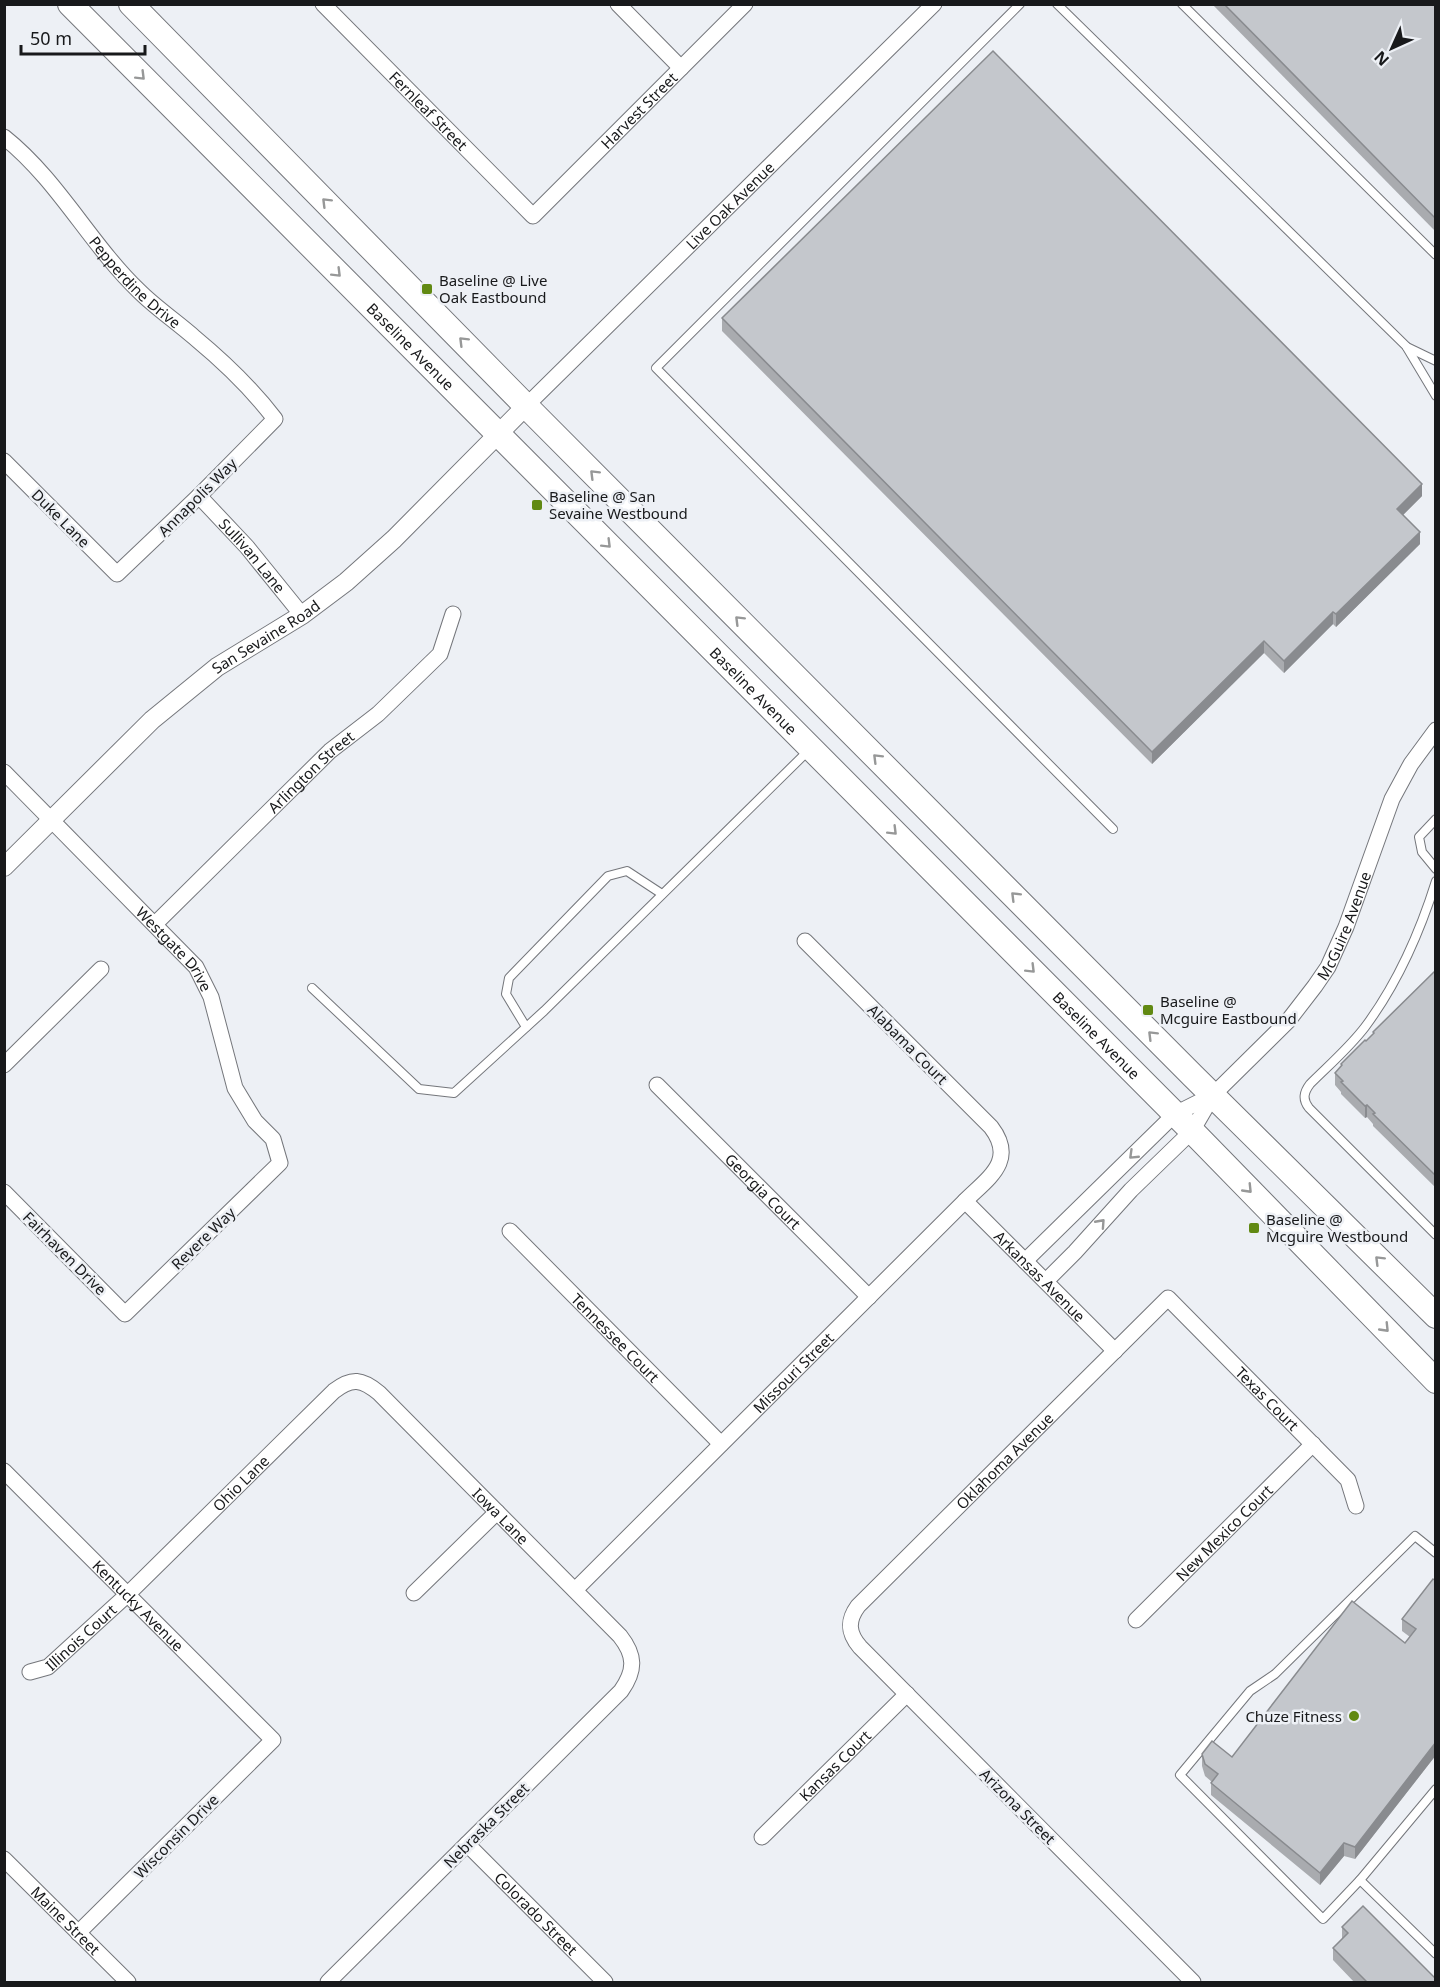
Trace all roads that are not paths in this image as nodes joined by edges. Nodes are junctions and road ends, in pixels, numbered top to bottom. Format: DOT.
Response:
graph roads {
  1 [pos="70,4"];
  2 [pos="131,4"];
  3 [pos="323,4"];
  4 [pos="618,4"];
  5 [pos="745,4"];
  6 [pos="934,4"];
  7 [pos="1020,4"];
  8 [pos="1057,4"];
  9 [pos="1182,4"];
  10 [pos="681,68"];
  11 [pos="4,137"];
  12 [pos="533,216"];
  13 [pos="1436,255"];
  14 [pos="1406,346"];
  15 [pos="1436,361"];
  16 [pos="1436,396"];
  17 [pos="526,406"];
  18 [pos="275,419"];
  19 [pos="498,434"];
  20 [pos="4,462"];
  21 [pos="199,496"];
  22 [pos="117,574"];
  23 [pos="453,614"];
  24 [pos="302,615"];
  25 [pos="1436,730"];
  26 [pos="811,749"];
  27 [pos="4,772"];
  28 [pos="1436,819"];
  29 [pos="51,820"];
  30 [pos="1113,829"];
  31 [pos="4,867"];
  32 [pos="1436,869"];
  33 [pos="1436,881"];
  34 [pos="662,894"];
  35 [pos="155,924"];
  36 [pos="806,941"];
  37 [pos="101,969"];
  38 [pos="312,987"];
  39 [pos="526,1027"];
  40 [pos="4,1065"];
  41 [pos="657,1084"];
  42 [pos="1213,1095"];
  43 [pos="1184,1122"];
  44 [pos="1003,1152"];
  45 [pos="280,1162"];
  46 [pos="4,1192"];
  47 [pos="965,1201"];
  48 [pos="510,1231"];
  49 [pos="1436,1234"];
  50 [pos="1025,1261"];
  51 [pos="1046,1281"];
  52 [pos="869,1297"];
  53 [pos="1168,1298"];
  54 [pos="125,1314"];
  55 [pos="1436,1316"];
  56 [pos="1115,1351"];
  57 [pos="357,1381"];
  58 [pos="1436,1381"];
  59 [pos="721,1444"];
  60 [pos="1313,1444"];
  61 [pos="4,1471"];
  62 [pos="1356,1506"];
  63 [pos="497,1512"];
  64 [pos="1436,1553"];
  65 [pos="575,1590"];
  66 [pos="414,1593"];
  67 [pos="128,1594"];
  68 [pos="1136,1620"];
  69 [pos="849,1626"];
  70 [pos="633,1662"];
  71 [pos="30,1672"];
  72 [pos="907,1694"];
  73 [pos="273,1740"];
  74 [pos="1436,1789"];
  75 [pos="762,1836"];
  76 [pos="467,1844"];
  77 [pos="4,1859"];
  78 [pos="1360,1880"];
  79 [pos="78,1933"];
  80 [pos="1436,1954"];
  81 [pos="128,1983"];
  82 [pos="328,1983"];
  83 [pos="604,1983"];
  84 [pos="1193,1983"];
  1 -- 19 [label="main road, Baseline Avenue, one-way"];
  17 -- 2 [label="main road, one-way"];
  3 -- 12 [label="street, Fernleaf Street"];
  4 -- 10 [label="street"];
  5 -- 10 [label="street, Harvest Street"];
  6 -- 17 [label="street, Live Oak Avenue"];
  7 -- 30 [label="lane"];
  8 -- 14 [label="lane"];
  9 -- 13 [label="lane"];
  10 -- 12 [label="street, Harvest Street"];
  11 -- 18 [label="street, Pepperdine Drive"];
  14 -- 15 [label="lane"];
  14 -- 16 [label="lane"];
  17 -- 19 [label="street, San Sevaine Road"];
  42 -- 17 [label="main road, one-way"];
  18 -- 21 [label="street, Annapolis Way"];
  19 -- 24 [label="street, San Sevaine Road"];
  19 -- 26 [label="main road, Baseline Avenue, one-way"];
  20 -- 22 [label="street, Duke Lane"];
  21 -- 22 [label="street, Annapolis Way"];
  21 -- 24 [label="street, Sullivan Lane"];
  23 -- 35 [label="street, Arlington Street"];
  24 -- 29 [label="street, San Sevaine Road"];
  25 -- 42 [label="street, McGuire Avenue"];
  26 -- 34 [label="lane"];
  26 -- 43 [label="main road, Baseline Avenue, one-way"];
  27 -- 29 [label="street, Westgate Drive"];
  28 -- 32 [label="lane"];
  29 -- 31 [label="street, San Sevaine Road"];
  29 -- 35 [label="street, Westgate Drive"];
  33 -- 49 [label="lane"];
  34 -- 39 [label="lane"];
  34 -- 39 [label="lane"];
  35 -- 45 [label="street, Westgate Drive"];
  36 -- 44 [label="street, Alabama Court"];
  37 -- 40 [label="street"];
  38 -- 39 [label="lane"];
  41 -- 52 [label="street, Georgia Court"];
  42 -- 43 [label="street, McGuire Avenue"];
  42 -- 43 [label="street, McGuire Avenue"];
  55 -- 42 [label="main road, one-way"];
  43 -- 50 [label="street, McGuire Avenue, one-way"];
  51 -- 43 [label="street, McGuire Avenue, one-way"];
  43 -- 58 [label="main road, Baseline Avenue, one-way"];
  44 -- 47 [label="street, Missouri Street"];
  45 -- 54 [label="street, Revere Way"];
  46 -- 54 [label="street, Fairhaven Drive"];
  47 -- 50 [label="street, Arkansas Avenue"];
  47 -- 52 [label="street, Missouri Street"];
  48 -- 59 [label="street, Tennessee Court"];
  50 -- 51 [label="street, Arkansas Avenue"];
  51 -- 56 [label="street, Arkansas Avenue"];
  52 -- 59 [label="street, Missouri Street"];
  53 -- 56 [label="street, Oklahoma Avenue"];
  53 -- 60 [label="street, Texas Court"];
  56 -- 69 [label="street, Oklahoma Avenue"];
  57 -- 63 [label="street, Iowa Lane"];
  57 -- 67 [label="street, Ohio Lane"];
  59 -- 65 [label="street, Missouri Street"];
  60 -- 62 [label="street, Texas Court"];
  60 -- 68 [label="street, New Mexico Court"];
  61 -- 67 [label="street, Kentucky Avenue"];
  63 -- 65 [label="street, Iowa Lane"];
  63 -- 66 [label="street"];
  64 -- 78 [label="lane"];
  65 -- 70 [label="street, Iowa Lane"];
  67 -- 71 [label="street, Illinois Court"];
  67 -- 73 [label="street, Kentucky Avenue"];
  69 -- 72 [label="street, Arizona Street"];
  70 -- 76 [label="street, Nebraska Street"];
  72 -- 75 [label="street, Kansas Court"];
  72 -- 84 [label="street, Arizona Street"];
  73 -- 79 [label="street, Wisconsin Drive"];
  74 -- 78 [label="lane"];
  76 -- 82 [label="street, Nebraska Street"];
  76 -- 83 [label="street, Colorado Street"];
  77 -- 79 [label="street, Maine Street"];
  78 -- 80 [label="lane"];
  79 -- 81 [label="street, Maine Street"];
}
